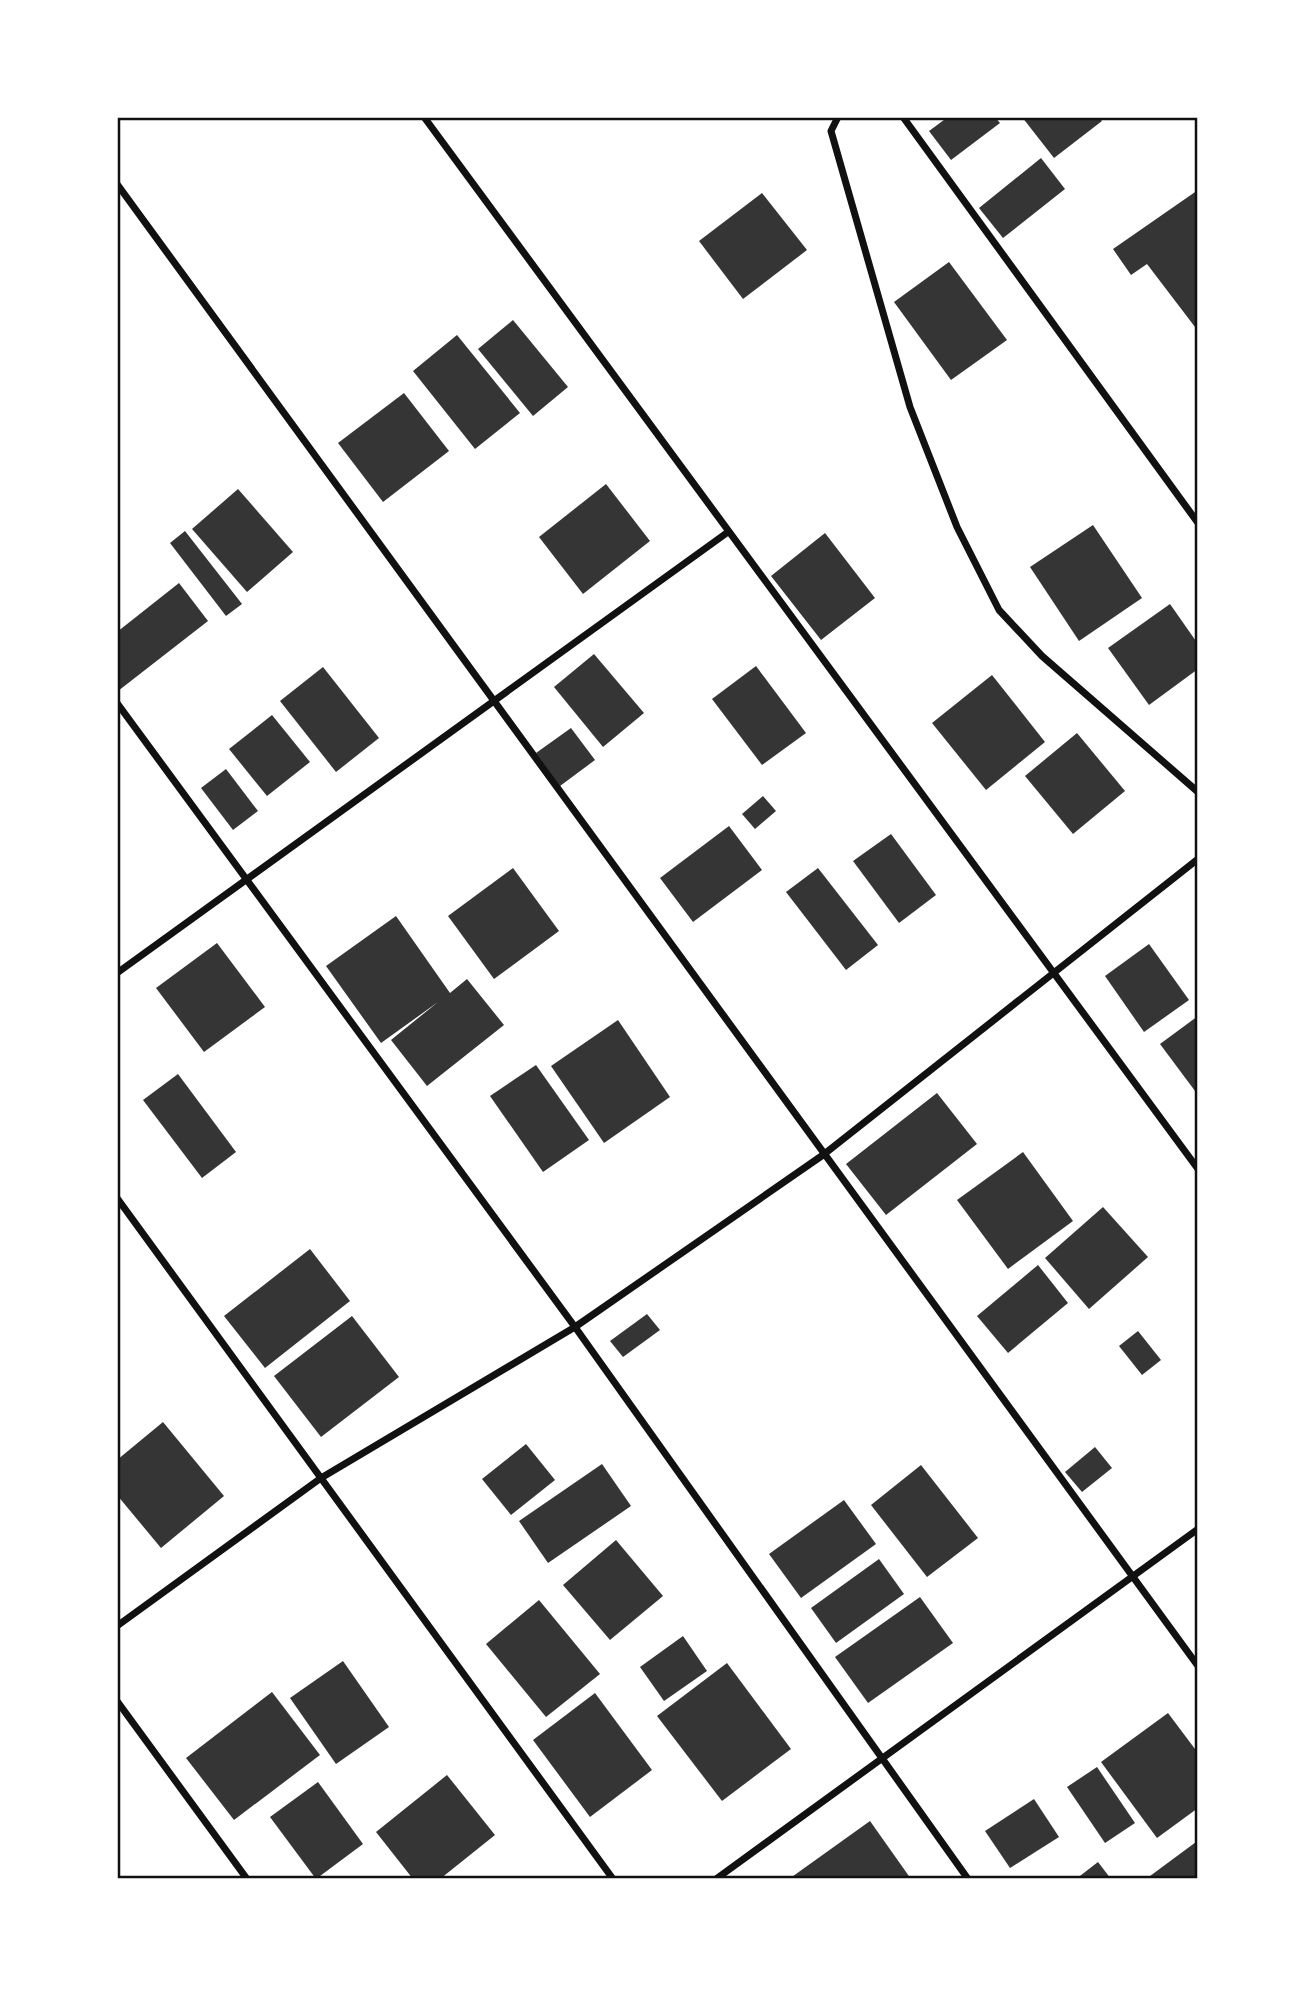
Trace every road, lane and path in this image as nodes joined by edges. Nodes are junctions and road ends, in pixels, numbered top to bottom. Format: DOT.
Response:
graph roads {
  1 [pos="424,117"];
  2 [pos="838,117"];
  3 [pos="903,117"];
  4 [pos="117,184"];
  5 [pos="1198,523"];
  6 [pos="727,532"];
  7 [pos="494,701"];
  8 [pos="117,703"];
  9 [pos="1198,792"];
  10 [pos="1198,859"];
  11 [pos="246,880"];
  12 [pos="1054,972"];
  13 [pos="117,973"];
  14 [pos="823,1155"];
  15 [pos="1198,1170"];
  16 [pos="117,1198"];
  17 [pos="575,1327"];
  18 [pos="321,1478"];
  19 [pos="1198,1529"];
  20 [pos="1132,1576"];
  21 [pos="117,1626"];
  22 [pos="1198,1666"];
  23 [pos="117,1701"];
  24 [pos="881,1759"];
  25 [pos="247,1879"];
  26 [pos="613,1879"];
  27 [pos="716,1879"];
  28 [pos="968,1879"];
  1 -- 6 [label="street"];
  2 -- 9 [label="street"];
  3 -- 5 [label="street"];
  4 -- 7 [label="street"];
  6 -- 7 [label="street"];
  6 -- 12 [label="street"];
  7 -- 11 [label="street"];
  7 -- 14 [label="street"];
  8 -- 11 [label="street"];
  10 -- 12 [label="street"];
  11 -- 13 [label="street"];
  11 -- 17 [label="street"];
  12 -- 14 [label="street"];
  12 -- 15 [label="street"];
  14 -- 17 [label="street"];
  14 -- 20 [label="street"];
  16 -- 18 [label="street"];
  17 -- 18 [label="street"];
  17 -- 24 [label="street"];
  18 -- 21 [label="street"];
  18 -- 26 [label="street"];
  19 -- 20 [label="street"];
  20 -- 22 [label="street"];
  20 -- 24 [label="street"];
  23 -- 25 [label="street"];
  24 -- 27 [label="street"];
  24 -- 28 [label="street"];
}
